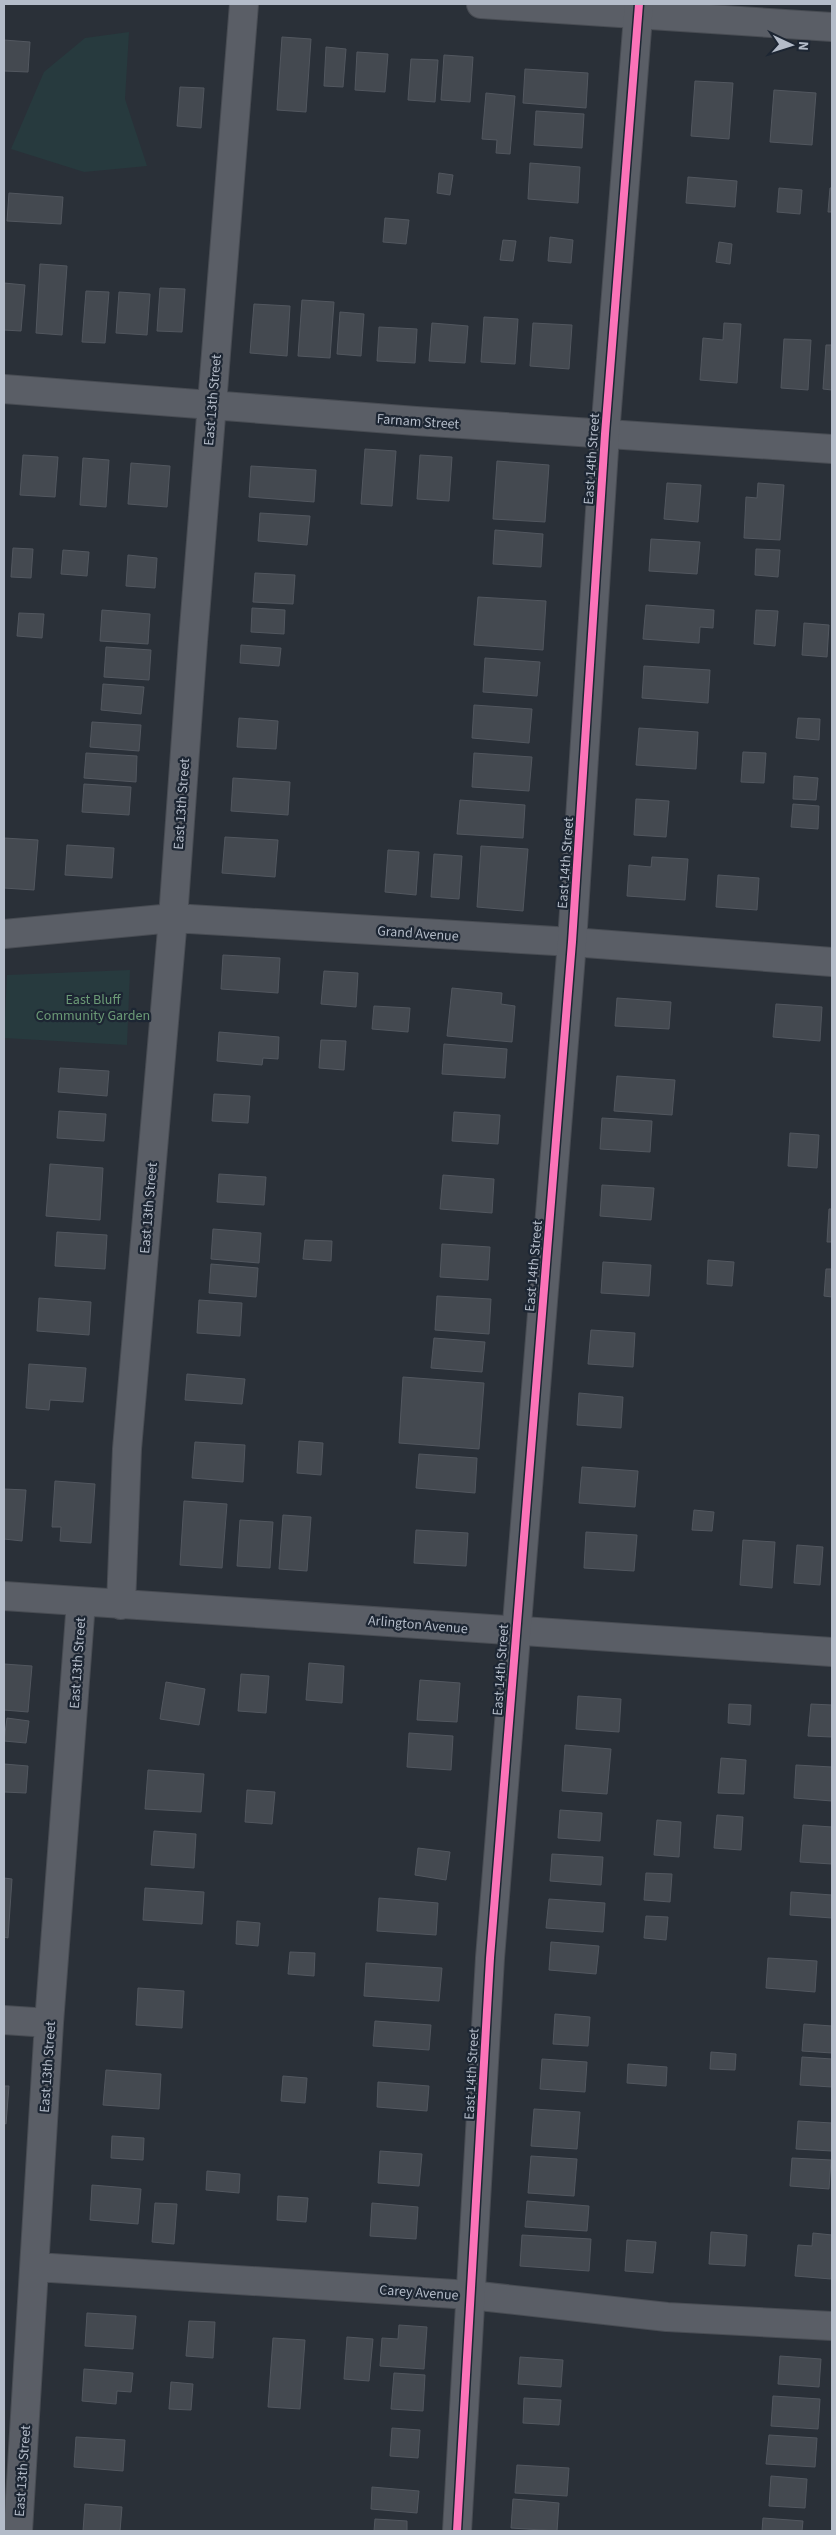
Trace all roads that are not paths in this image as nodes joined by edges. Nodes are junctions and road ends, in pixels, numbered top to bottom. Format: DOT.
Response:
graph roads {
  1 [pos="244,4"];
  2 [pos="481,4"];
  3 [pos="639,9"];
  4 [pos="832,28"];
  5 [pos="4,389"];
  6 [pos="212,405"];
  7 [pos="605,434"];
  8 [pos="832,448"];
  9 [pos="173,918"];
  10 [pos="4,934"];
  11 [pos="572,942"];
  12 [pos="832,962"];
  13 [pos="4,1596"];
  14 [pos="81,1602"];
  15 [pos="121,1605"];
  16 [pos="516,1633"];
  17 [pos="832,1652"];
  18 [pos="4,2020"];
  19 [pos="49,2023"];
  20 [pos="36,2267"];
  21 [pos="470,2295"];
  22 [pos="832,2326"];
  23 [pos="18,2531"];
  24 [pos="457,2531"];
  1 -- 6 [label="street, East 13th Street"];
  2 -- 3 [label="street"];
  3 -- 4 [label="street"];
  3 -- 7 [label="street, East 14th Street"];
  5 -- 6 [label="street, Farnam Street"];
  6 -- 7 [label="street, Farnam Street"];
  6 -- 9 [label="street, East 13th Street"];
  7 -- 8 [label="street, Farnam Street"];
  7 -- 11 [label="street, East 14th Street"];
  9 -- 10 [label="street, Grand Avenue"];
  9 -- 11 [label="street, Grand Avenue"];
  9 -- 15 [label="street, East 13th Street"];
  11 -- 12 [label="street, Grand Avenue"];
  11 -- 16 [label="street, East 14th Street"];
  13 -- 14 [label="street, Arlington Avenue"];
  14 -- 15 [label="street, Arlington Avenue"];
  14 -- 19 [label="street, East 13th Street"];
  15 -- 16 [label="street, Arlington Avenue"];
  16 -- 17 [label="street, Arlington Avenue"];
  16 -- 21 [label="street, East 14th Street"];
  18 -- 19 [label="street"];
  19 -- 20 [label="street, East 13th Street"];
  20 -- 21 [label="street, Carey Avenue"];
  20 -- 23 [label="street, East 13th Street"];
  21 -- 22 [label="street, Carey Avenue"];
  21 -- 24 [label="street, East 14th Street"];
}
